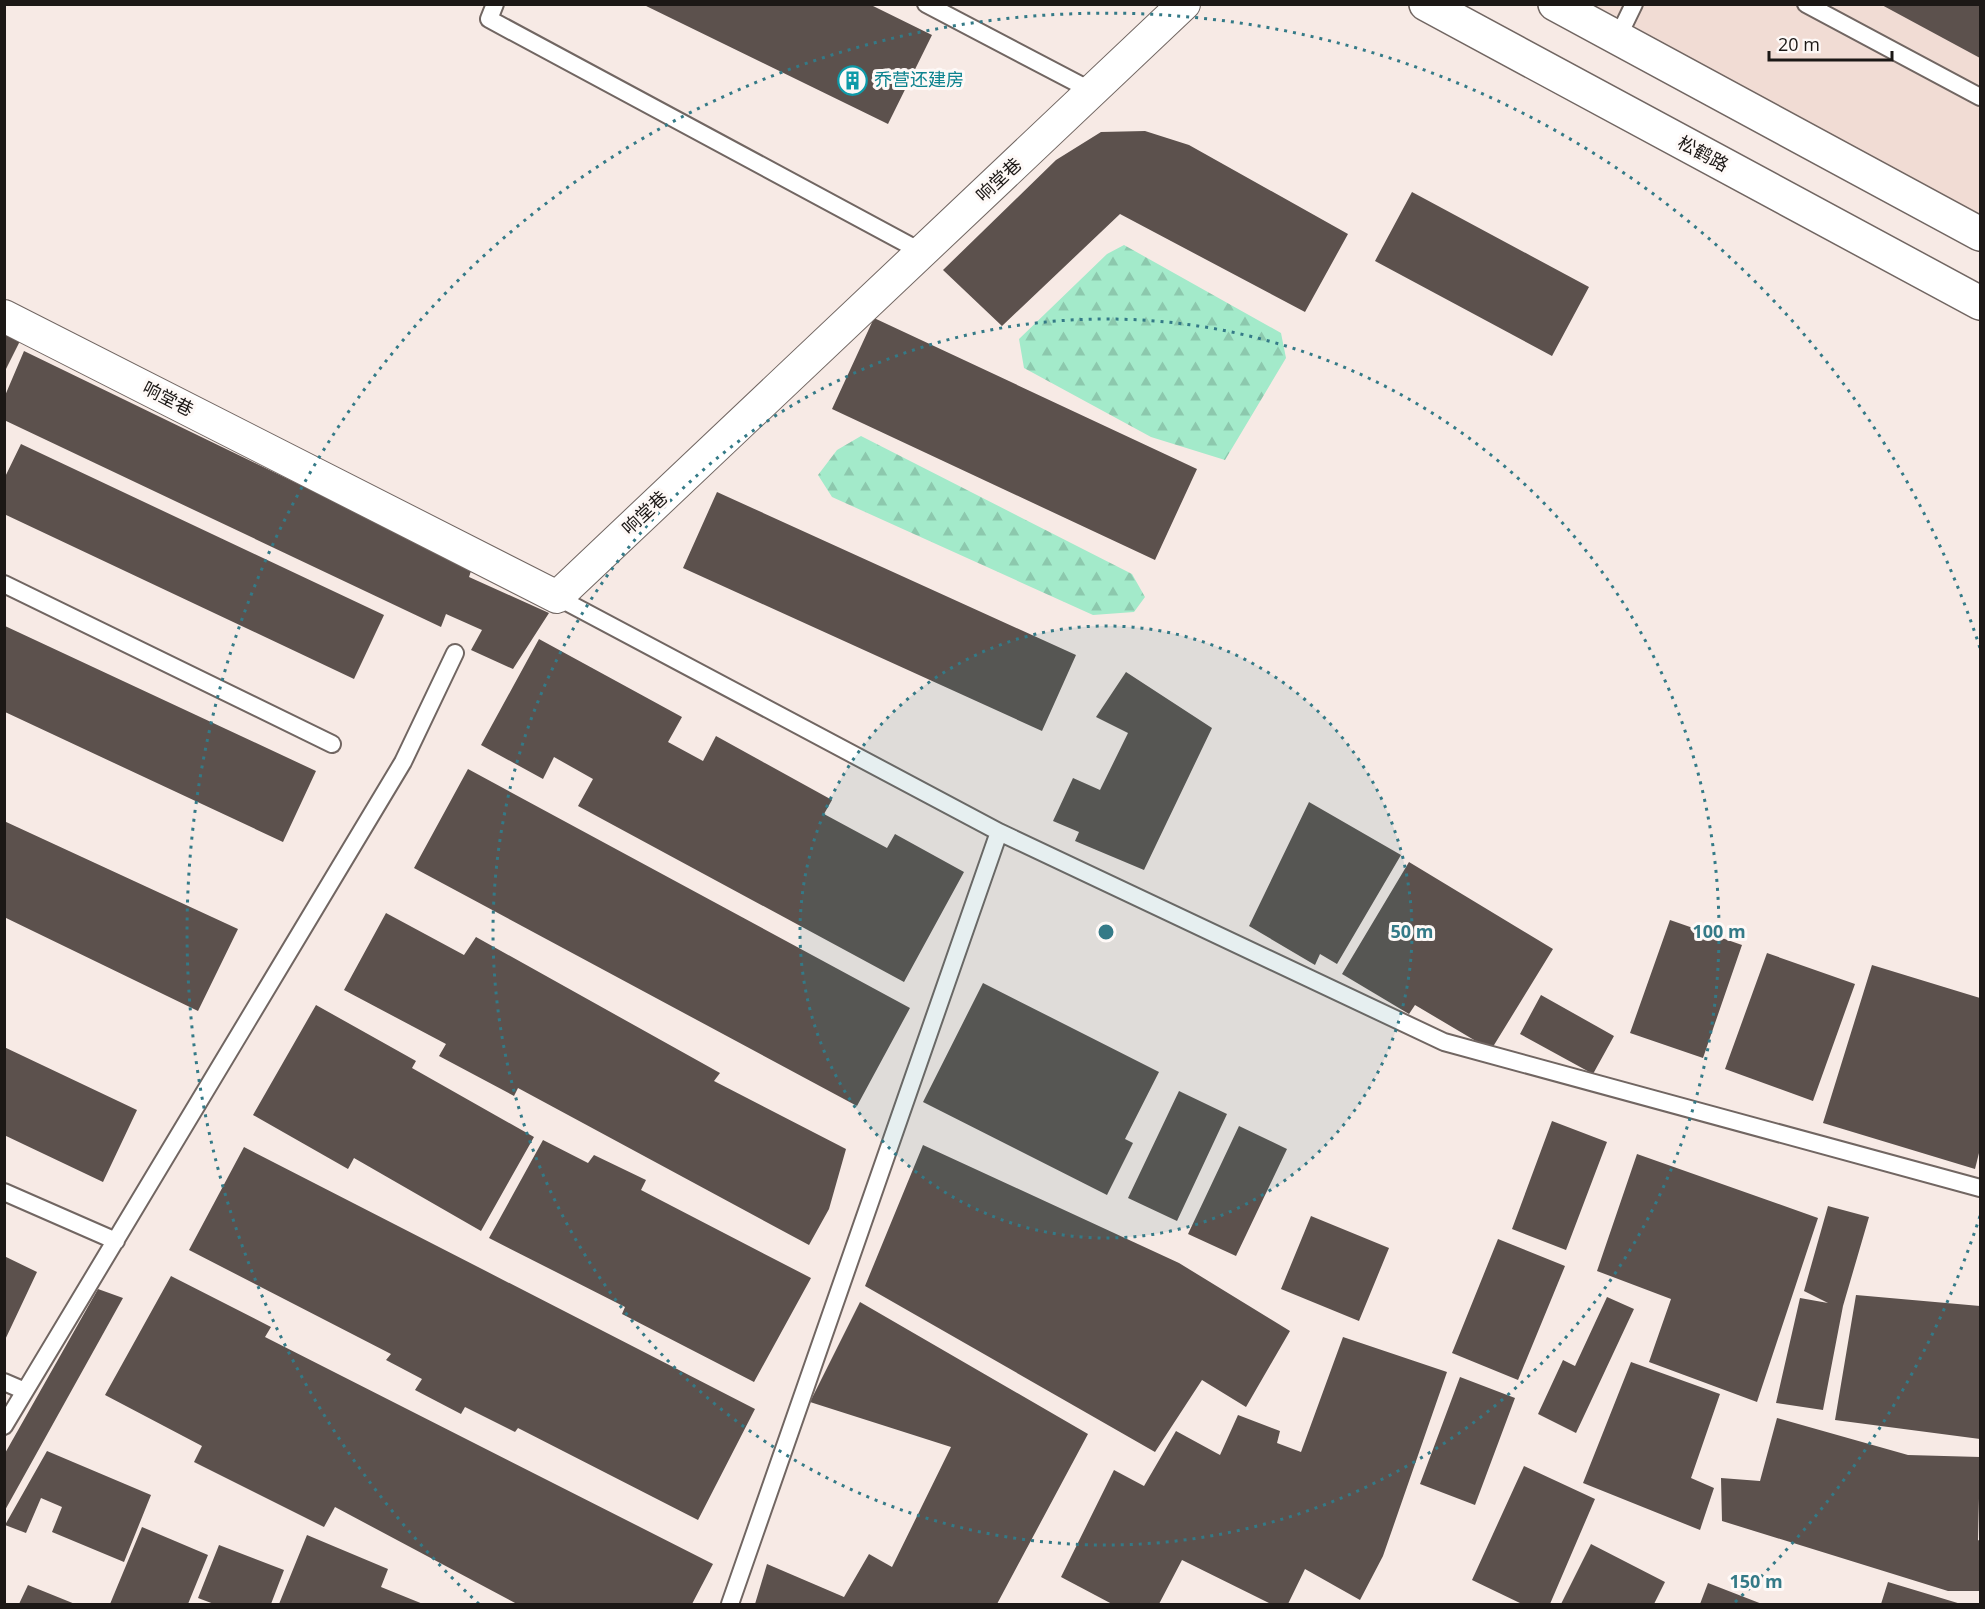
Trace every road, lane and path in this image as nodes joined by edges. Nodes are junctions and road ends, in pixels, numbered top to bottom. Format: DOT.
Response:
graph roads {
  1 [pos="495,4"];
  2 [pos="926,4"];
  3 [pos="1184,4"];
  4 [pos="1426,4"];
  5 [pos="1556,4"];
  6 [pos="1634,4"];
  7 [pos="1806,4"];
  8 [pos="1617,39"];
  9 [pos="1092,91"];
  10 [pos="1980,97"];
  11 [pos="1980,234"];
  12 [pos="922,252"];
  13 [pos="1980,303"];
  14 [pos="4,316"];
  15 [pos="4,584"];
  16 [pos="557,597"];
  17 [pos="455,652"];
  18 [pos="332,744"];
  19 [pos="999,832"];
  20 [pos="1980,1188"];
  21 [pos="4,1192"];
  22 [pos="116,1241"];
  23 [pos="4,1382"];
  24 [pos="25,1391"];
  25 [pos="4,1426"];
  26 [pos="730,1605"];
  1 -- 12 [label="lane"];
  2 -- 9 [label="lane"];
  3 -- 9 [label="street, 响堂巷"];
  4 -- 13 [label="main road, 松鹤路"];
  5 -- 8 [label="main road"];
  6 -- 8 [label="lane"];
  7 -- 10 [label="lane"];
  8 -- 11 [label="main road"];
  9 -- 12 [label="street, 响堂巷"];
  12 -- 16 [label="street, 响堂巷"];
  14 -- 16 [label="street, 响堂巷"];
  15 -- 18 [label="lane"];
  16 -- 19 [label="lane"];
  17 -- 22 [label="lane"];
  19 -- 20 [label="lane"];
  19 -- 26 [label="lane"];
  21 -- 22 [label="lane"];
  22 -- 24 [label="lane"];
  23 -- 24 [label="lane"];
  24 -- 25 [label="lane"];
}
